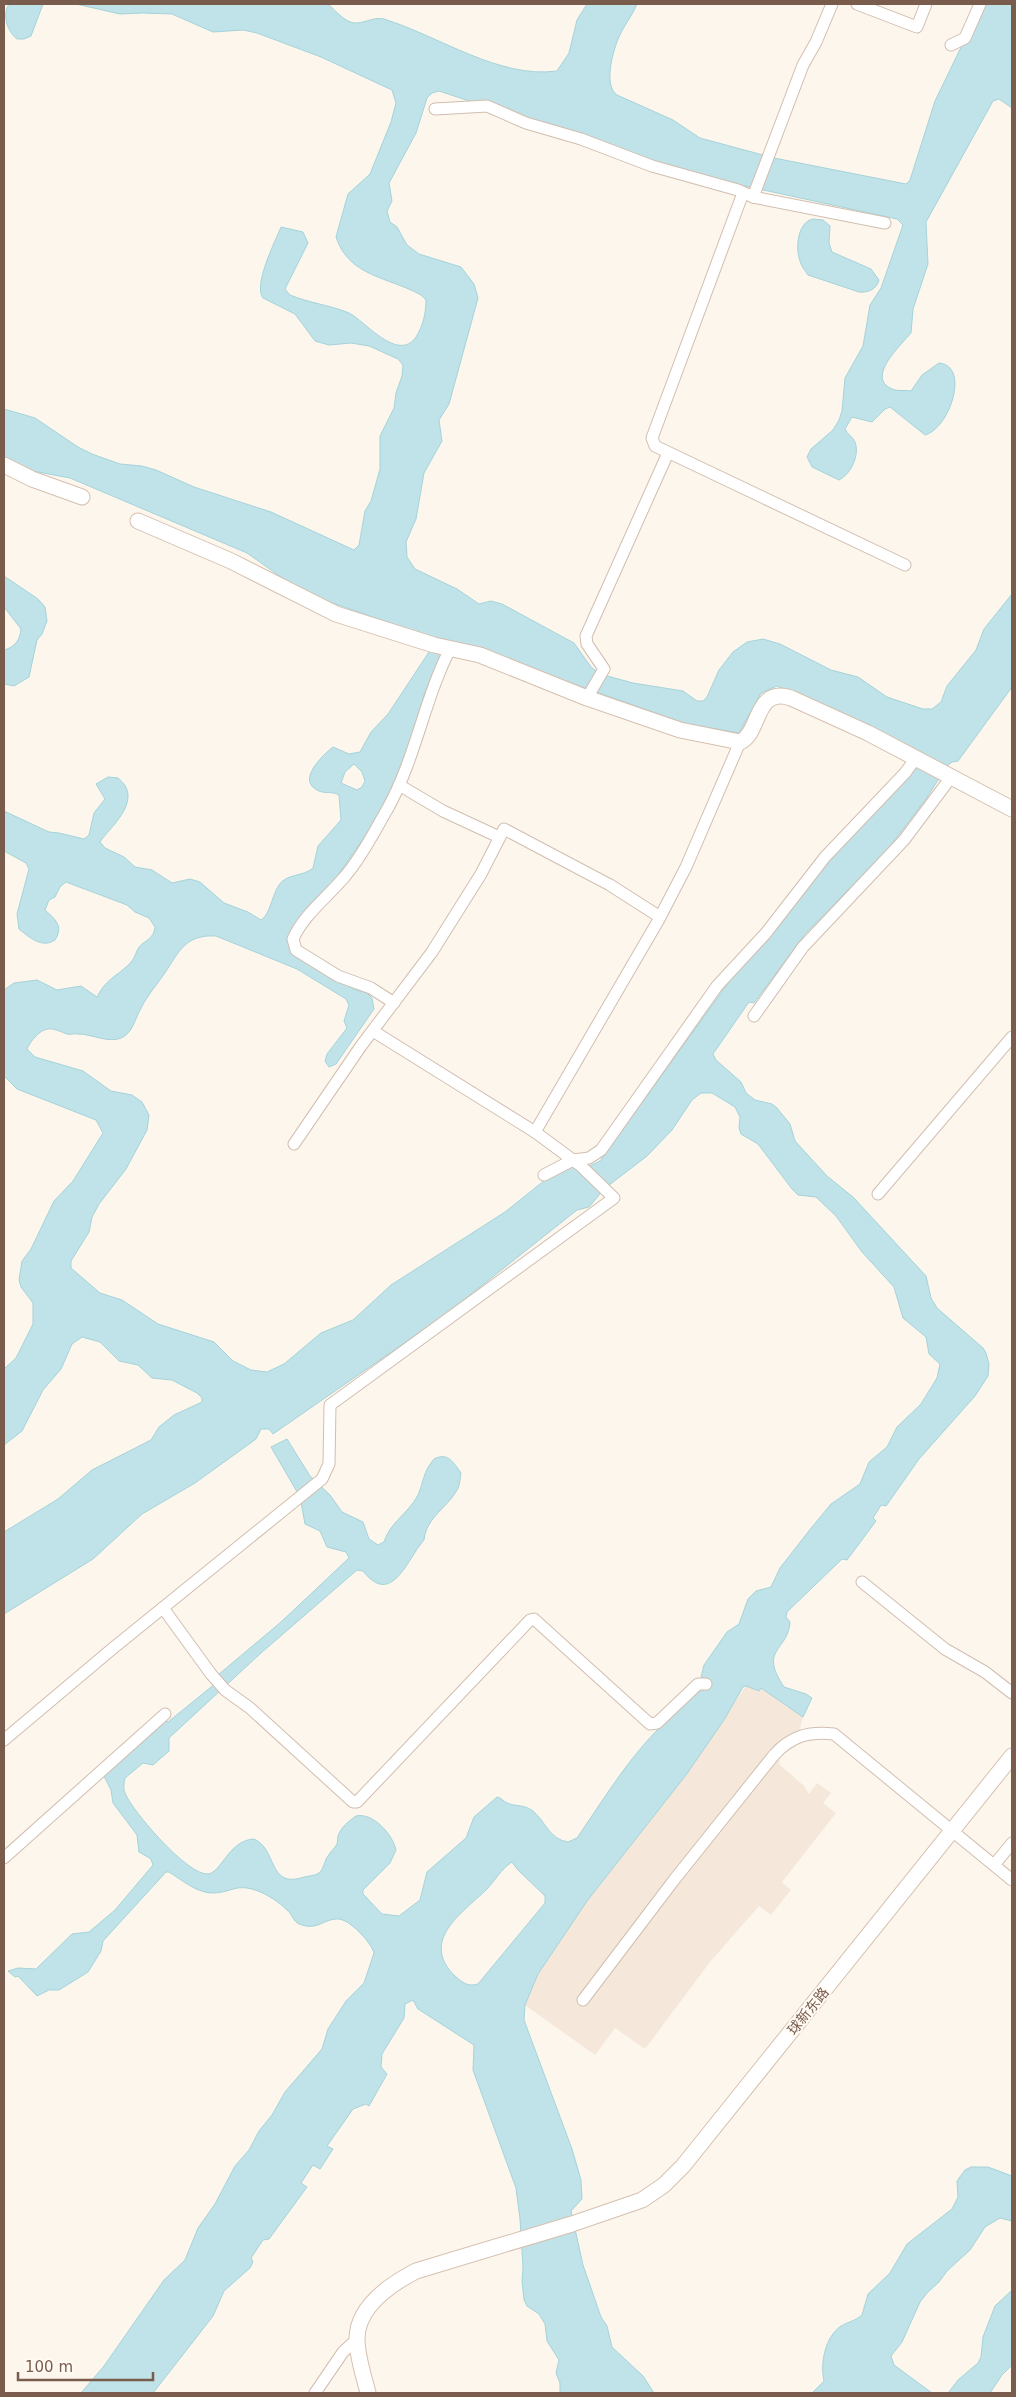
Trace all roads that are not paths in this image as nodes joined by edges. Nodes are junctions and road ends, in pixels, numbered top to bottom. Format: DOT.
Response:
graph roads {
  1 [pos="832,4"];
  2 [pos="857,4"];
  3 [pos="926,4"];
  4 [pos="980,4"];
  5 [pos="951,45"];
  6 [pos="435,109"];
  7 [pos="750,194"];
  8 [pos="885,223"];
  9 [pos="668,453"];
  10 [pos="4,465"];
  11 [pos="82,497"];
  12 [pos="138,521"];
  13 [pos="905,565"];
  14 [pos="450,649"];
  15 [pos="588,696"];
  16 [pos="740,742"];
  17 [pos="918,759"];
  18 [pos="950,776"];
  19 [pos="399,785"];
  20 [pos="1012,809"];
  21 [pos="499,837"];
  22 [pos="660,917"];
  23 [pos="394,1003"];
  24 [pos="754,1016"];
  25 [pos="373,1031"];
  26 [pos="1012,1036"];
  27 [pos="1008,1051"];
  28 [pos="535,1132"];
  29 [pos="294,1144"];
  30 [pos="577,1163"];
  31 [pos="544,1175"];
  32 [pos="878,1194"];
  33 [pos="862,1582"];
  34 [pos="163,1608"];
  35 [pos="706,1684"];
  36 [pos="1012,1693"];
  37 [pos="166,1714"];
  38 [pos="4,1740"];
  39 [pos="1012,1756"];
  40 [pos="953,1832"];
  41 [pos="1012,1843"];
  42 [pos="4,1858"];
  43 [pos="994,1865"];
  44 [pos="1012,1880"];
  45 [pos="583,2000"];
  46 [pos="357,2339"];
  47 [pos="314,2393"];
  48 [pos="368,2393"];
  1 -- 7 [label="street"];
  2 -- 3 [label="street"];
  4 -- 5 [label="street"];
  6 -- 7 [label="street"];
  7 -- 8 [label="street"];
  7 -- 9 [label="street"];
  9 -- 13 [label="street"];
  9 -- 15 [label="street"];
  10 -- 11 [label="street"];
  12 -- 14 [label="street"];
  14 -- 15 [label="street"];
  14 -- 19 [label="street"];
  15 -- 16 [label="street"];
  16 -- 17 [label="street"];
  16 -- 22 [label="street"];
  17 -- 18 [label="street"];
  17 -- 30 [label="street"];
  18 -- 20 [label="street"];
  18 -- 24 [label="street"];
  19 -- 21 [label="street"];
  19 -- 23 [label="street"];
  21 -- 22 [label="street"];
  21 -- 23 [label="street"];
  22 -- 28 [label="street"];
  23 -- 25 [label="street"];
  25 -- 28 [label="street"];
  25 -- 29 [label="street"];
  26 -- 27 [label="street"];
  27 -- 32 [label="street"];
  28 -- 30 [label="street"];
  30 -- 31 [label="street"];
  30 -- 34 [label="street"];
  33 -- 36 [label="street"];
  34 -- 35 [label="street"];
  34 -- 38 [label="street"];
  37 -- 42 [label="street"];
  39 -- 40 [label="street, 球新东路"];
  40 -- 43 [label="street"];
  40 -- 45 [label="street"];
  40 -- 46 [label="street, 球新东路"];
  41 -- 43 [label="street"];
  43 -- 44 [label="street"];
  46 -- 47 [label="street"];
  46 -- 48 [label="street"];
}
